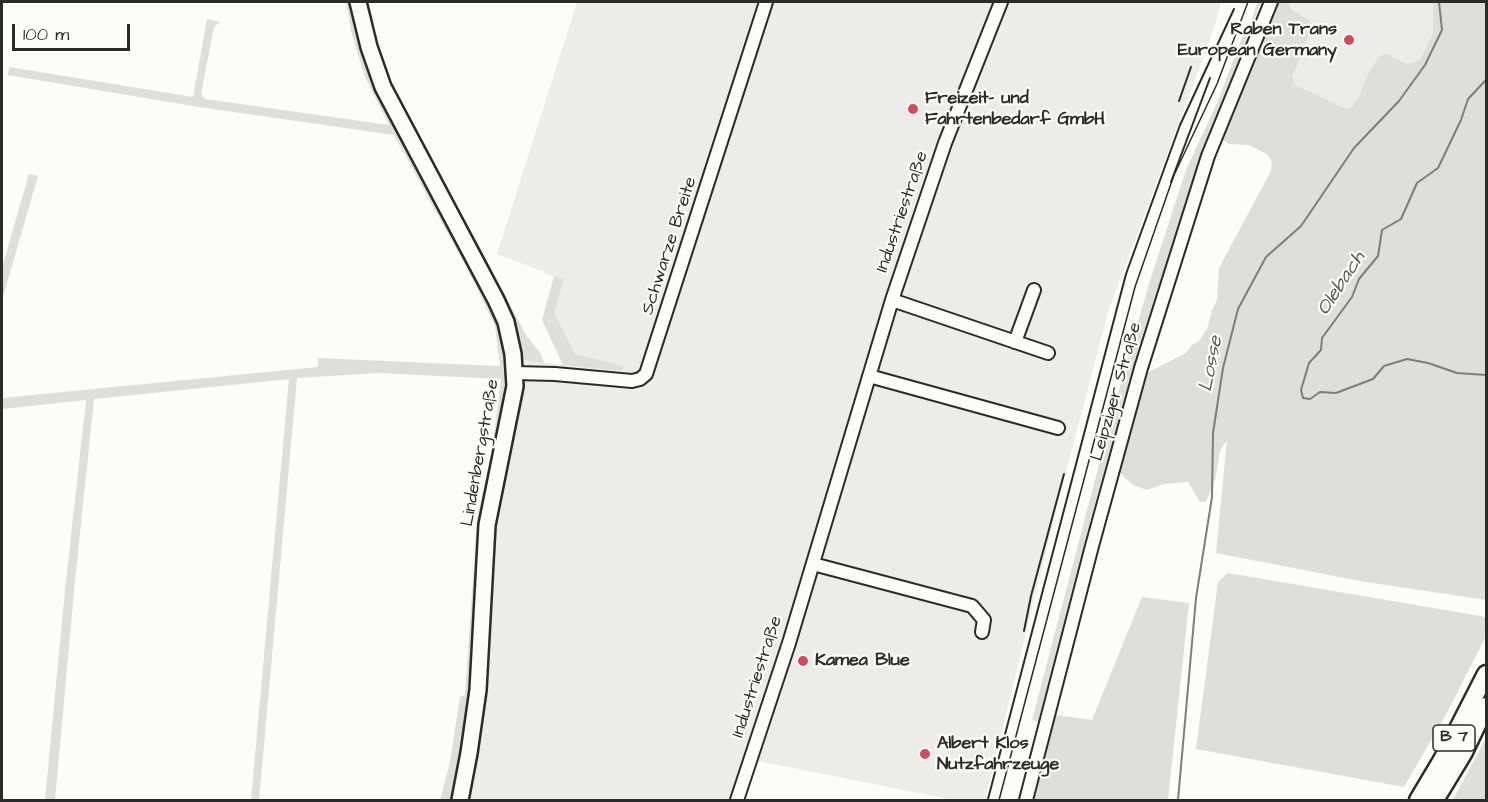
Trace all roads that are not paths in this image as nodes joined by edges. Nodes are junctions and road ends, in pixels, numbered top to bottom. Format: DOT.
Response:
graph roads {
  1 [pos="358,2"];
  2 [pos="766,2"];
  3 [pos="1000,2"];
  4 [pos="1271,2"];
  5 [pos="1034,290"];
  6 [pos="892,300"];
  7 [pos="1016,342"];
  8 [pos="1048,353"];
  9 [pos="515,373"];
  10 [pos="868,376"];
  11 [pos="1058,428"];
  12 [pos="813,564"];
  13 [pos="982,632"];
  14 [pos="1486,674"];
  15 [pos="1486,706"];
  16 [pos="460,801"];
  17 [pos="737,801"];
  18 [pos="1026,801"];
  19 [pos="1418,801"];
  20 [pos="1435,801"];
  1 -- 9 [label="main road, Lindenbergstraße"];
  2 -- 9 [label="street, Schwarze Breite"];
  3 -- 6 [label="street, Industriestraße"];
  4 -- 18 [label="street, Leipziger Straße"];
  5 -- 7 [label="street"];
  6 -- 7 [label="street, Industriestraße"];
  6 -- 10 [label="street, Industriestraße"];
  7 -- 8 [label="street, Industriestraße"];
  9 -- 16 [label="main road, Lindenbergstraße"];
  10 -- 11 [label="street"];
  10 -- 12 [label="street, Industriestraße"];
  12 -- 13 [label="street"];
  12 -- 17 [label="street, Industriestraße"];
  14 -- 19 [label="highway, B 7"];
  15 -- 20 [label="highway, B 7"];
}
